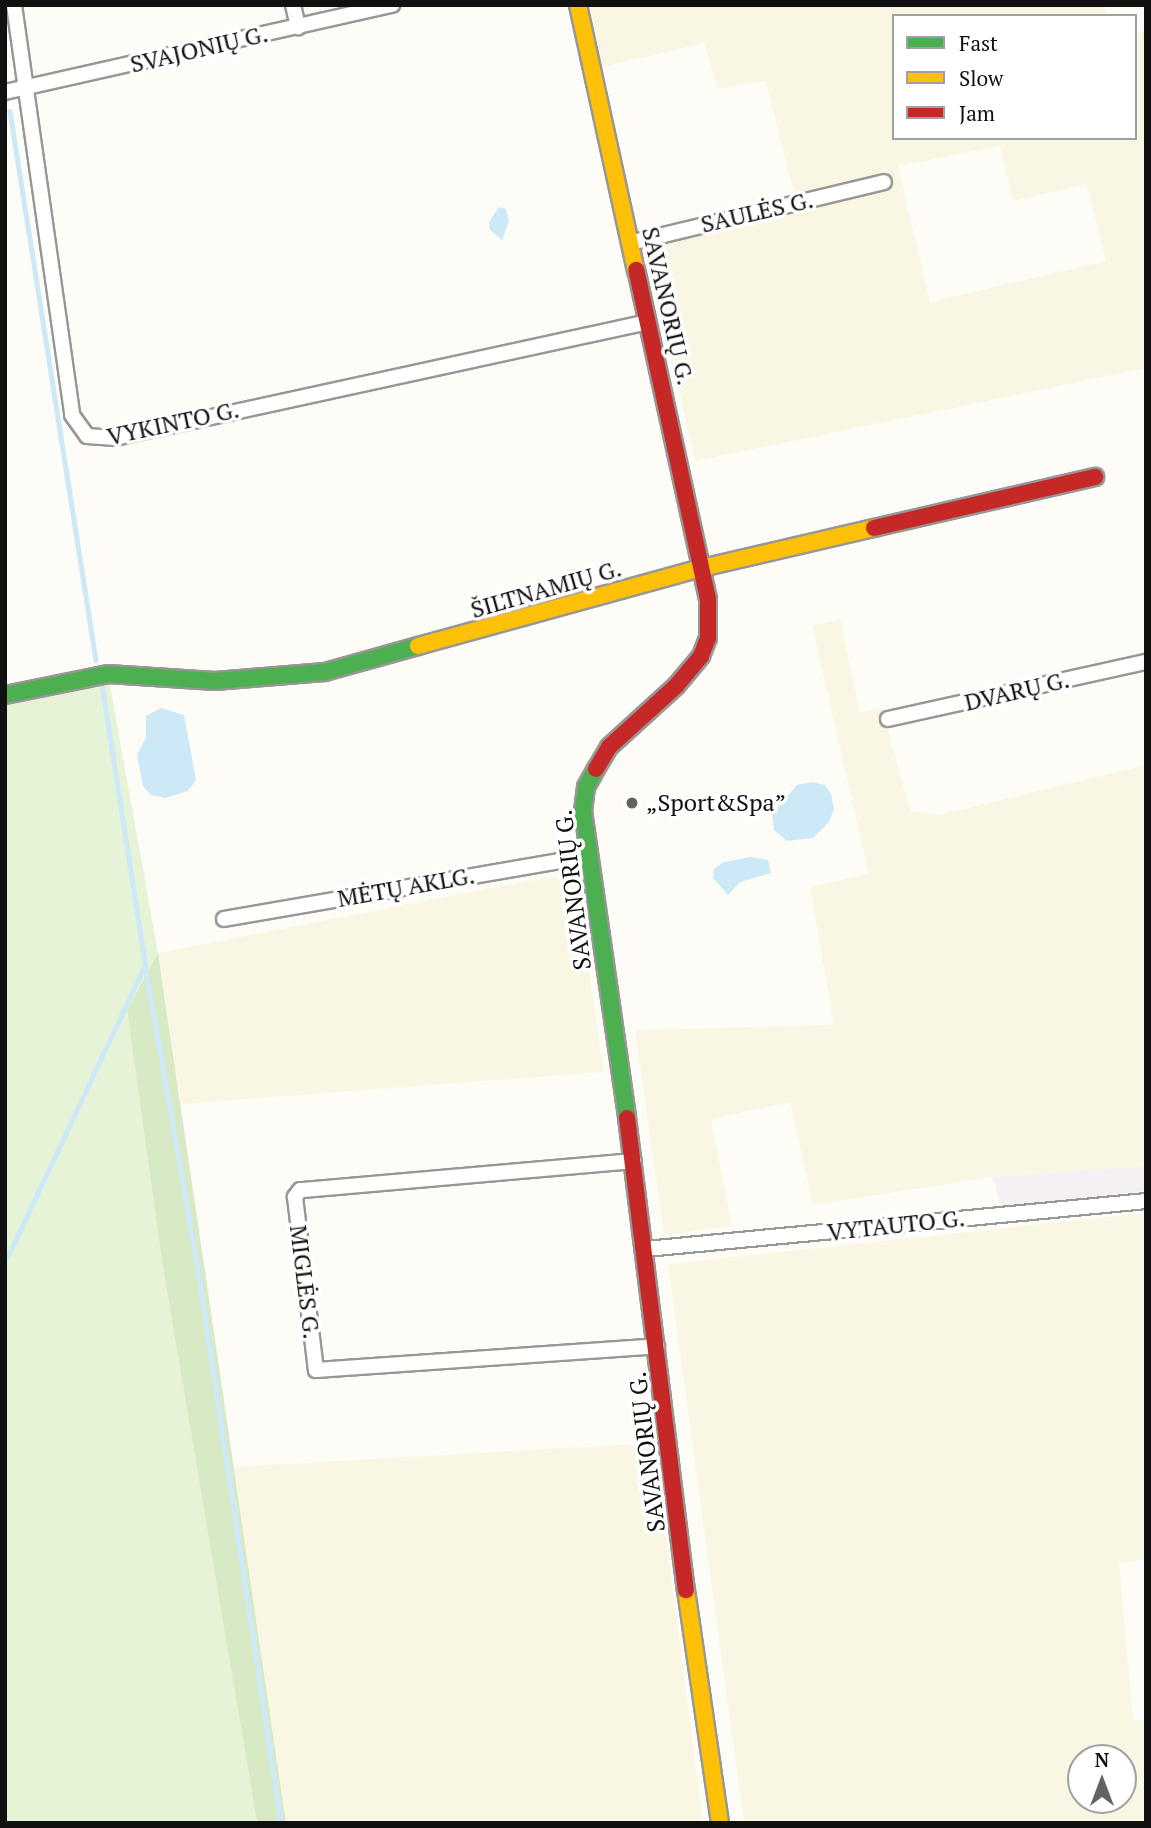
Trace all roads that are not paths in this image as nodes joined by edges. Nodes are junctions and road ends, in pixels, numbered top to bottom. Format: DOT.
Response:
graph roads {
  1 [pos="14,5"];
  2 [pos="293,5"];
  3 [pos="392,5"];
  4 [pos="578,5"];
  5 [pos="298,27"];
  6 [pos="24,89"];
  7 [pos="5,92"];
  8 [pos="884,182"];
  9 [pos="630,243"];
  10 [pos="648,322"];
  11 [pos="1095,477"];
  12 [pos="702,568"];
  13 [pos="1146,662"];
  14 [pos="5,695"];
  15 [pos="888,719"];
  16 [pos="588,856"];
  17 [pos="224,919"];
  18 [pos="634,1161"];
  19 [pos="1146,1201"];
  20 [pos="646,1249"];
  21 [pos="657,1346"];
  22 [pos="720,1823"];
  1 -- 6 [label="street, VYKINTO G."];
  2 -- 5 [label="street"];
  3 -- 5 [label="street, SVAJONIŲ G."];
  4 -- 9 [label="street, SAVANORIŲ G."];
  5 -- 6 [label="street, SVAJONIŲ G."];
  6 -- 7 [label="street, SVAJONIŲ G."];
  6 -- 10 [label="street, VYKINTO G."];
  8 -- 9 [label="street, SAULĖS G."];
  9 -- 10 [label="street, SAVANORIŲ G."];
  10 -- 12 [label="street, SAVANORIŲ G."];
  11 -- 12 [label="street, ŠILTNAMIŲ G."];
  12 -- 14 [label="street, ŠILTNAMIŲ G."];
  12 -- 16 [label="street, SAVANORIŲ G."];
  13 -- 15 [label="street, DVARŲ G."];
  16 -- 17 [label="street, MĖTŲ AKLG."];
  16 -- 18 [label="street, SAVANORIŲ G."];
  18 -- 20 [label="street, SAVANORIŲ G."];
  18 -- 21 [label="street, MIGLĖS G."];
  19 -- 20 [label="street, VYTAUTO G."];
  20 -- 21 [label="street, SAVANORIŲ G."];
  21 -- 22 [label="street, SAVANORIŲ G."];
}
